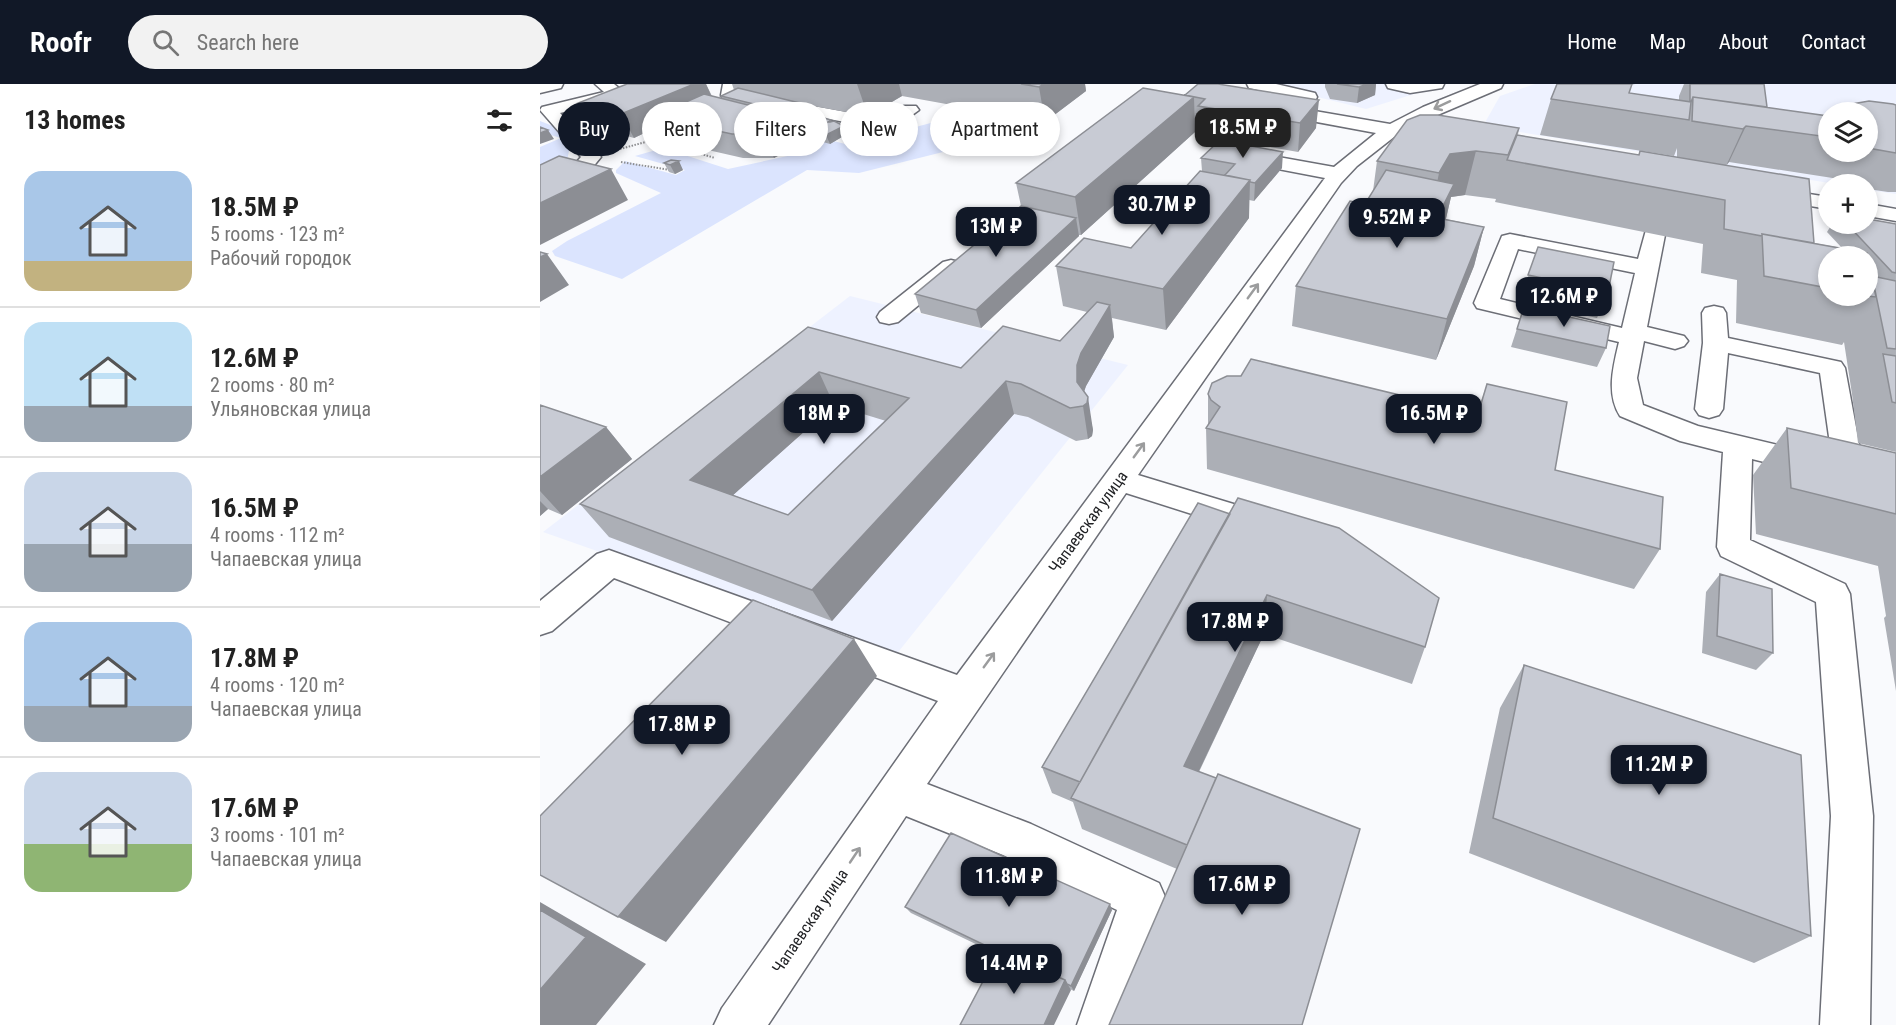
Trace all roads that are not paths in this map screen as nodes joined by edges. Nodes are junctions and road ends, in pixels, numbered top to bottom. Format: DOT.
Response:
graph roads {
  1 [pos="555,84"];
  2 [pos="603,84"];
  3 [pos="731,84"];
  4 [pos="1255,84"];
  5 [pos="1394,84"];
  6 [pos="1436,84"];
  7 [pos="1495,84"];
  8 [pos="540,88"];
  9 [pos="1257,105"];
  10 [pos="544,112"];
  11 [pos="840,115"];
  12 [pos="1402,124"];
  13 [pos="1425,136"];
  14 [pos="1244,157"];
  15 [pos="544,183"];
  16 [pos="1747,190"];
  17 [pos="1330,194"];
  18 [pos="1818,201"];
  19 [pos="1878,212"];
  20 [pos="1896,215"];
  21 [pos="1654,235"];
  22 [pos="963,258"];
  23 [pos="1646,268"];
  24 [pos="1714,312"];
  25 [pos="889,317"];
  26 [pos="1633,335"];
  27 [pos="1675,341"];
  28 [pos="1716,343"];
  29 [pos="1709,409"];
  30 [pos="1738,446"];
  31 [pos="1849,472"];
  32 [pos="1118,480"];
  33 [pos="1896,484"];
  34 [pos="1271,527"];
  35 [pos="540,621"];
  36 [pos="965,694"];
  37 [pos="898,793"];
  38 [pos="740,1025"];
  39 [pos="1102,1025"];
  40 [pos="1845,1025"];
  1 -- 8 [label="street"];
  2 -- 10 [label="street"];
  3 -- 11 [label="street"];
  4 -- 12 [label="street"];
  5 -- 6 [label="street"];
  7 -- 12 [label="street, Чапаевская улица, one-way"];
  9 -- 12 [label="street"];
  10 -- 15 [label="street"];
  12 -- 13 [label="street"];
  12 -- 17 [label="street, Чапаевская улица"];
  14 -- 17 [label="street"];
  16 -- 18 [label="street"];
  32 -- 17 [label="street, Чапаевская улица, one-way"];
  19 -- 20 [label="street"];
  21 -- 23 [label="street"];
  22 -- 25 [label="street"];
  23 -- 26 [label="street"];
  23 -- 26 [label="street"];
  24 -- 28 [label="street"];
  26 -- 27 [label="street"];
  26 -- 30 [label="street"];
  28 -- 29 [label="street"];
  28 -- 31 [label="street"];
  30 -- 31 [label="street"];
  30 -- 40 [label="street"];
  31 -- 33 [label="street"];
  32 -- 34 [label="street"];
  36 -- 32 [label="street, Чапаевская улица, one-way"];
  35 -- 36 [label="street"];
  36 -- 37 [label="street, Чапаевская улица"];
  38 -- 37 [label="street, Чапаевская улица, one-way"];
  37 -- 39 [label="street"];
}
